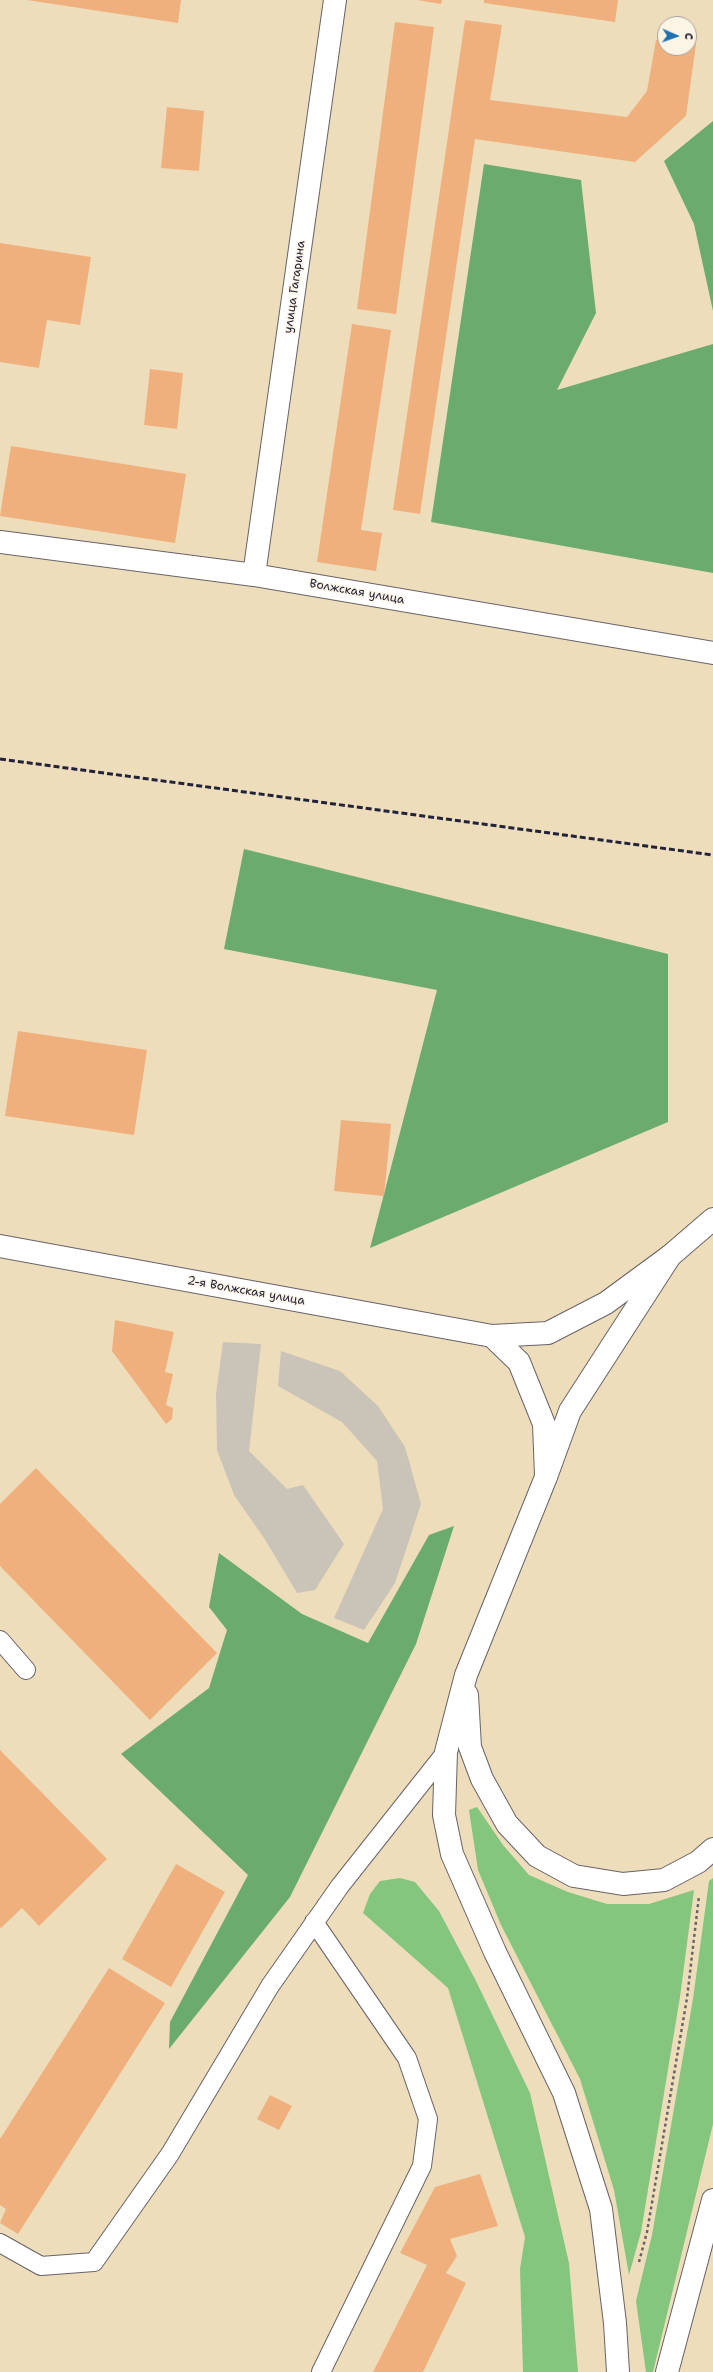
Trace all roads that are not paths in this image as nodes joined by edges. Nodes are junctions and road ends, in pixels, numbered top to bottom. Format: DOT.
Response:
graph roads {
  1 [pos="335,0"];
  2 [pos="0,542"];
  3 [pos="254,575"];
  4 [pos="713,653"];
  5 [pos="713,1219"];
  6 [pos="0,1246"];
  7 [pos="670,1256"];
  8 [pos="492,1336"];
  9 [pos="546,1476"];
  10 [pos="0,1640"];
  11 [pos="26,1670"];
  12 [pos="466,1675"];
  13 [pos="446,1752"];
  14 [pos="713,1849"];
  15 [pos="314,1922"];
  16 [pos="713,2200"];
  17 [pos="0,2243"];
  18 [pos="321,2372"];
  19 [pos="618,2372"];
  20 [pos="667,2372"];
  1 -- 3 [label="street, улица Гагарина"];
  2 -- 3 [label="street, Волжская улица"];
  3 -- 4 [label="street, Волжская улица"];
  5 -- 7 [label="street"];
  6 -- 8 [label="street, 2-я Волжская улица"];
  7 -- 8 [label="street, 2-я Волжская улица"];
  7 -- 9 [label="street"];
  8 -- 9 [label="street"];
  9 -- 12 [label="street"];
  10 -- 11 [label="lane"];
  12 -- 13 [label="street"];
  12 -- 14 [label="street"];
  13 -- 15 [label="lane"];
  13 -- 19 [label="street"];
  15 -- 17 [label="lane"];
  15 -- 18 [label="lane"];
  16 -- 20 [label="street"];
}
